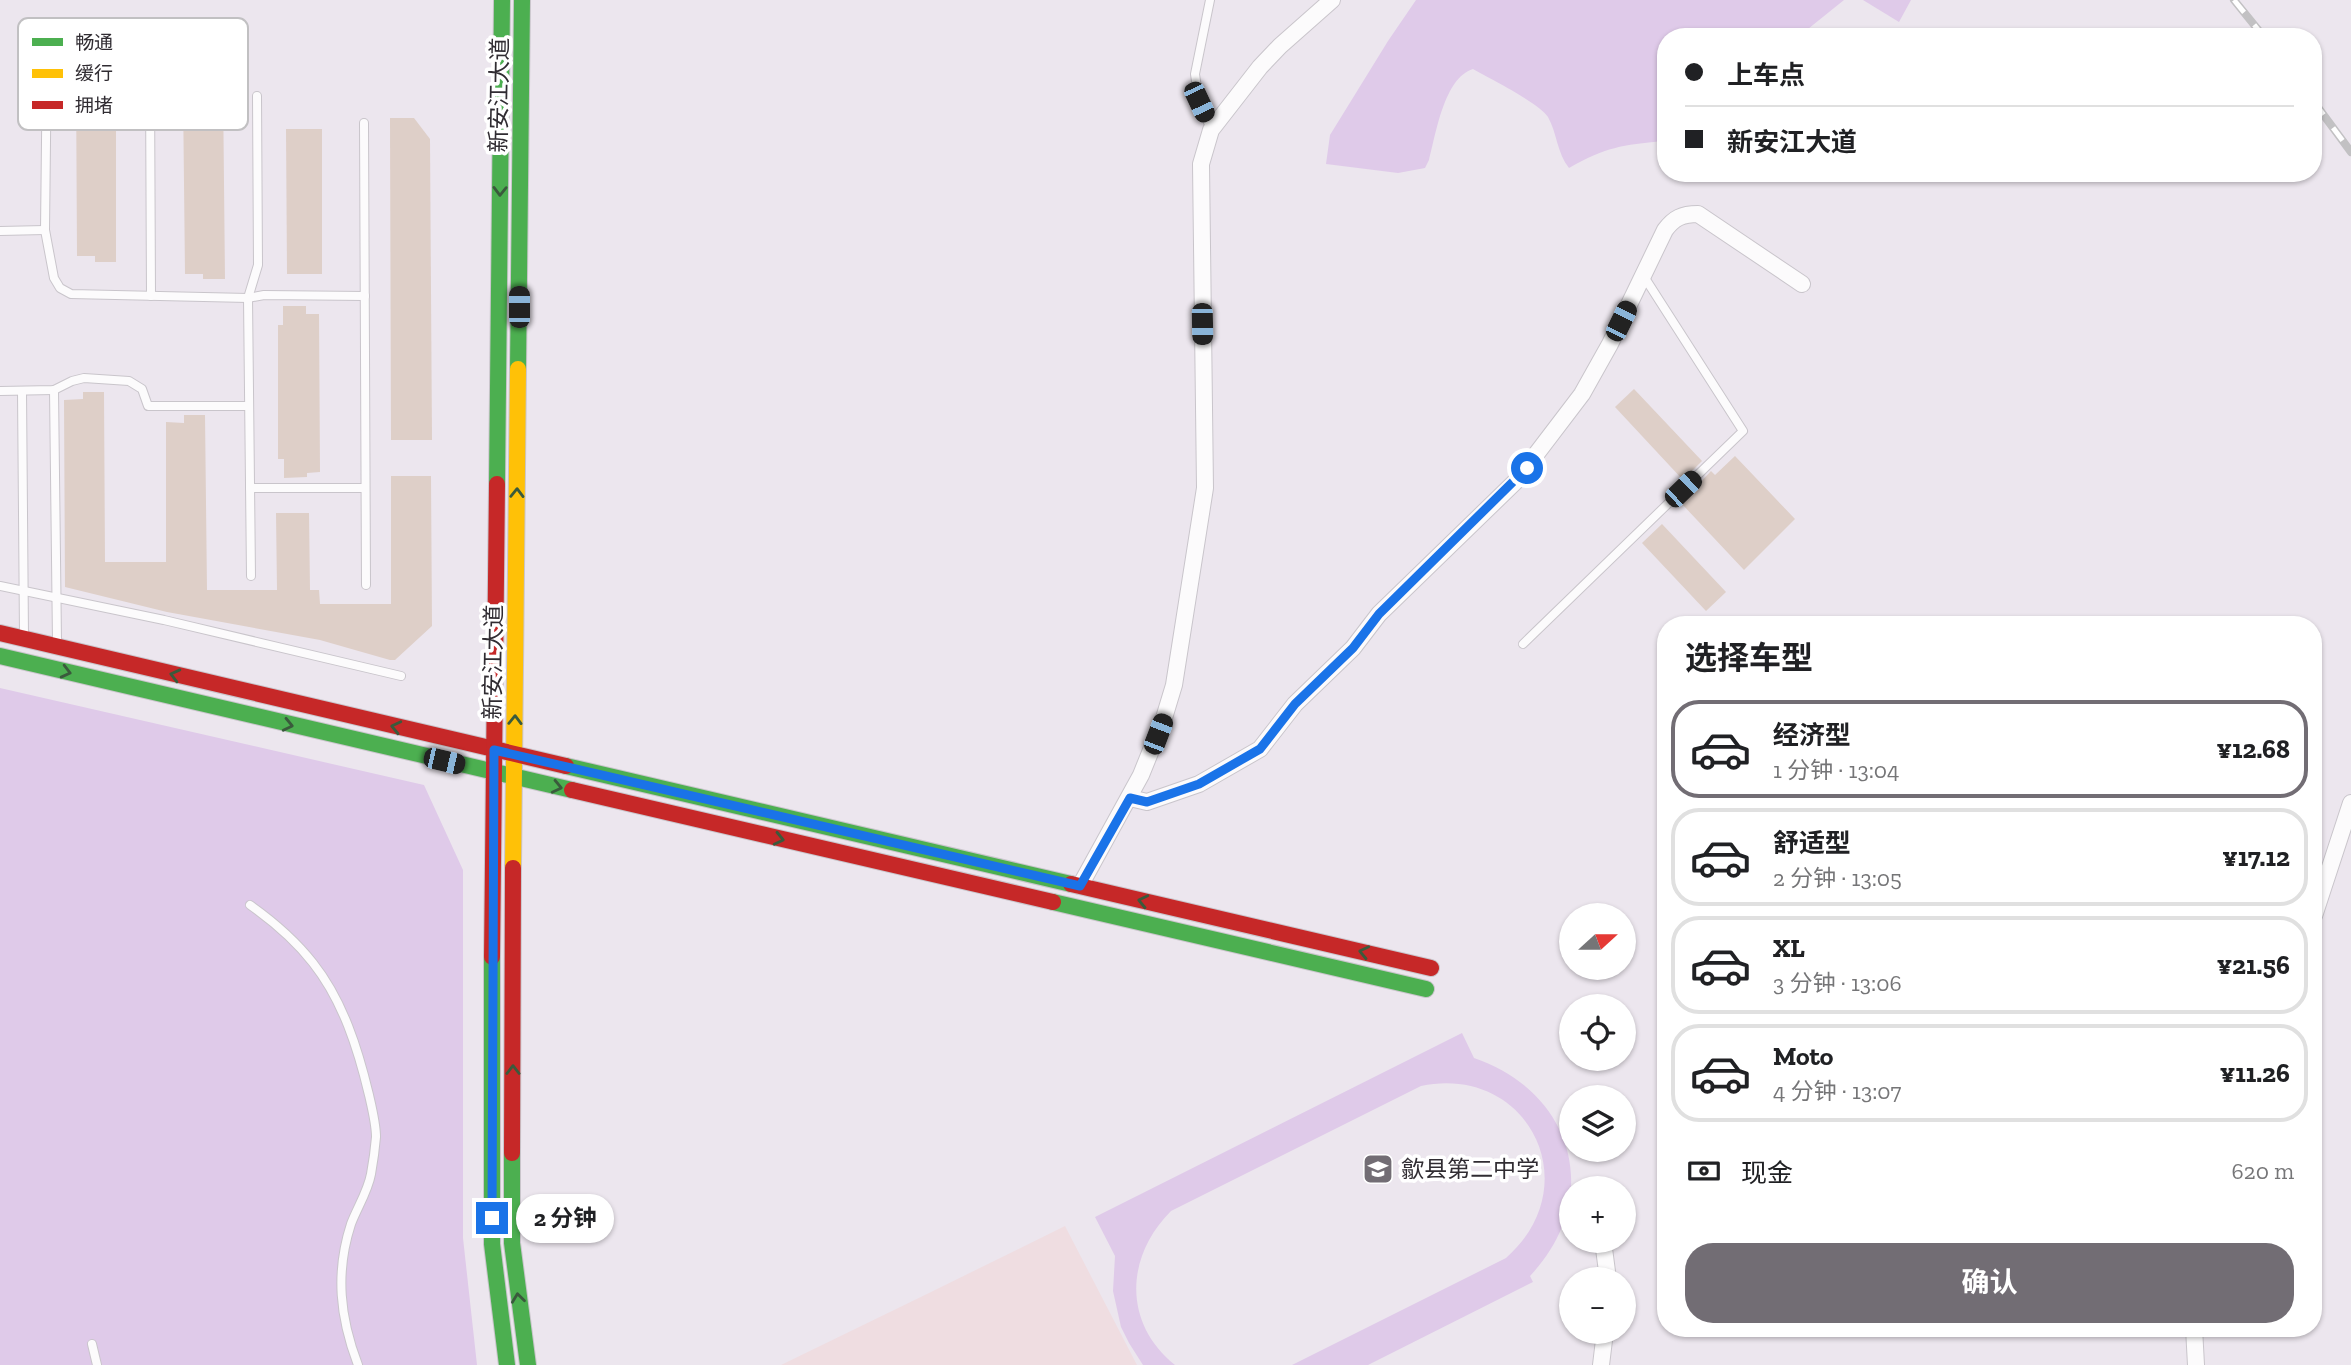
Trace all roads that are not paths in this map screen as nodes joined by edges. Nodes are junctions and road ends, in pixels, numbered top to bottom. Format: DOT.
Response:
graph roads {
  1 [pos="502,0"];
  2 [pos="522,0"];
  3 [pos="1210,0"];
  4 [pos="1332,0"];
  5 [pos="257,96"];
  6 [pos="364,123"];
  7 [pos="46,130"];
  8 [pos="150,130"];
  9 [pos="1212,130"];
  10 [pos="45,230"];
  11 [pos="0,231"];
  12 [pos="1643,275"];
  13 [pos="1802,284"];
  14 [pos="151,296"];
  15 [pos="365,296"];
  16 [pos="248,298"];
  17 [pos="54,390"];
  18 [pos="0,391"];
  19 [pos="22,391"];
  20 [pos="250,406"];
  21 [pos="250,488"];
  22 [pos="365,488"];
  23 [pos="251,576"];
  24 [pos="366,585"];
  25 [pos="0,586"];
  26 [pos="24,592"];
  27 [pos="57,598"];
  28 [pos="0,633"];
  29 [pos="24,639"];
  30 [pos="1523,644"];
  31 [pos="57,647"];
  32 [pos="0,656"];
  33 [pos="401,676"];
  34 [pos="494,750"];
  35 [pos="514,755"];
  36 [pos="494,773"];
  37 [pos="514,777"];
  38 [pos="1130,798"];
  39 [pos="2351,803"];
  40 [pos="1080,886"];
  41 [pos="2322,892"];
  42 [pos="250,905"];
  43 [pos="1431,968"];
  44 [pos="1426,989"];
  45 [pos="2194,1337"];
  46 [pos="92,1344"];
  47 [pos="1604,1344"];
  48 [pos="97,1365"];
  49 [pos="358,1365"];
  50 [pos="507,1365"];
  51 [pos="528,1365"];
  52 [pos="1601,1365"];
  53 [pos="2196,1365"];
  1 -- 34 [label="street, 新安江大道, one-way"];
  35 -- 2 [label="street, 新安江大道, one-way"];
  3 -- 9 [label="lane"];
  4 -- 9 [label="street"];
  5 -- 16 [label="lane"];
  6 -- 15 [label="lane"];
  7 -- 10 [label="lane"];
  8 -- 14 [label="lane"];
  9 -- 38 [label="street"];
  10 -- 11 [label="lane"];
  10 -- 14 [label="lane"];
  12 -- 13 [label="street"];
  12 -- 30 [label="lane"];
  12 -- 38 [label="street"];
  14 -- 16 [label="lane"];
  15 -- 16 [label="lane"];
  15 -- 22 [label="lane"];
  16 -- 20 [label="lane"];
  17 -- 19 [label="lane"];
  17 -- 20 [label="lane"];
  17 -- 27 [label="lane"];
  18 -- 19 [label="lane"];
  19 -- 26 [label="lane"];
  20 -- 21 [label="lane"];
  21 -- 22 [label="lane"];
  21 -- 23 [label="lane"];
  22 -- 24 [label="lane"];
  25 -- 26 [label="lane"];
  26 -- 27 [label="lane"];
  26 -- 29 [label="lane"];
  27 -- 31 [label="lane"];
  27 -- 33 [label="lane"];
  28 -- 29 [label="street"];
  29 -- 31 [label="street"];
  34 -- 31 [label="street, one-way"];
  32 -- 36 [label="street, one-way"];
  34 -- 35 [label="street"];
  34 -- 36 [label="street, 新安江大道"];
  35 -- 37 [label="street, 新安江大道"];
  35 -- 40 [label="street"];
  36 -- 37 [label="street"];
  36 -- 50 [label="street, 新安江大道"];
  37 -- 44 [label="street, one-way"];
  51 -- 37 [label="street, 新安江大道, one-way"];
  38 -- 40 [label="street"];
  39 -- 41 [label="street"];
  43 -- 40 [label="street, one-way"];
  42 -- 49 [label="lane"];
  45 -- 53 [label="street"];
  46 -- 48 [label="lane"];
  47 -- 52 [label="street"];
}
